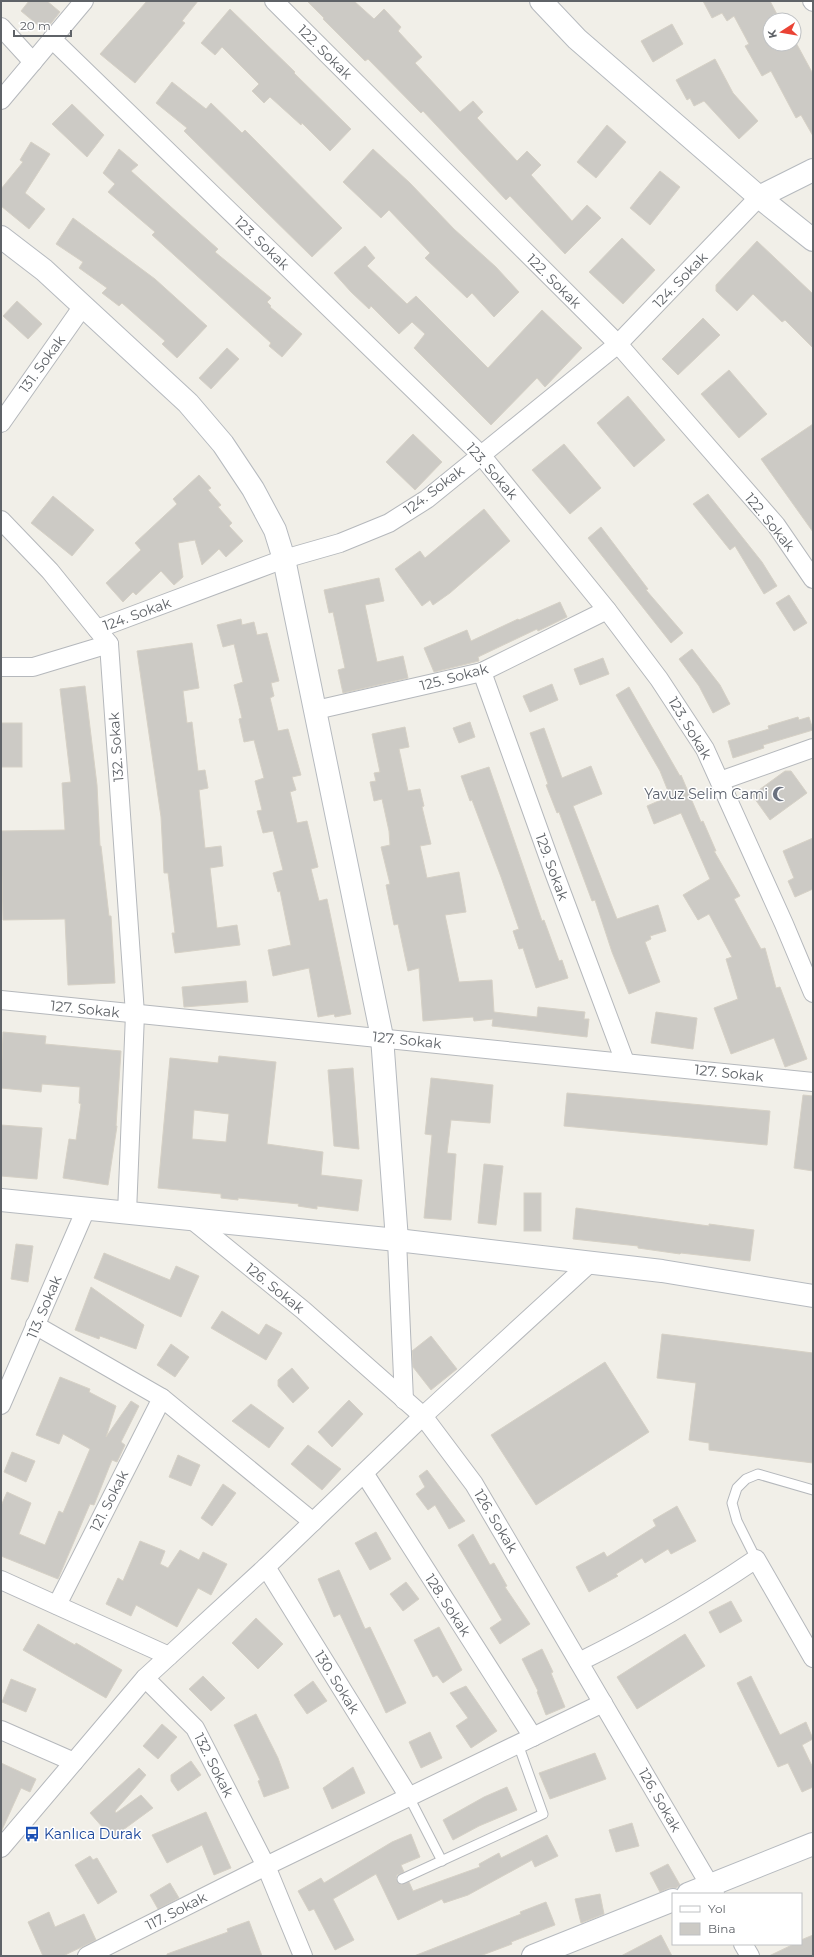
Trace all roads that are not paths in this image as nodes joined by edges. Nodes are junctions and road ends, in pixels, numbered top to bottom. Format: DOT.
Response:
graph roads {
  1 [pos="84,1"];
  2 [pos="274,1"];
  3 [pos="541,1"];
  4 [pos="1,27"];
  5 [pos="52,39"];
  6 [pos="33,62"];
  7 [pos="1,100"];
  8 [pos="813,170"];
  9 [pos="760,197"];
  10 [pos="1,237"];
  11 [pos="813,240"];
  12 [pos="84,306"];
  13 [pos="618,344"];
  14 [pos="1,422"];
  15 [pos="481,454"];
  16 [pos="1,520"];
  17 [pos="284,559"];
  18 [pos="813,579"];
  19 [pos="607,610"];
  20 [pos="97,629"];
  21 [pos="109,644"];
  22 [pos="1,667"];
  23 [pos="482,672"];
  24 [pos="316,710"];
  25 [pos="813,748"];
  26 [pos="720,781"];
  27 [pos="813,993"];
  28 [pos="1,1000"];
  29 [pos="135,1014"];
  30 [pos="382,1037"];
  31 [pos="625,1062"];
  32 [pos="813,1082"];
  33 [pos="1,1200"];
  34 [pos="86,1208"];
  35 [pos="127,1213"];
  36 [pos="191,1219"];
  37 [pos="397,1240"];
  38 [pos="591,1262"];
  39 [pos="813,1296"];
  40 [pos="35,1325"];
  41 [pos="162,1398"];
  42 [pos="404,1400"];
  43 [pos="1,1405"];
  44 [pos="423,1416"];
  45 [pos="364,1473"];
  46 [pos="813,1490"];
  47 [pos="313,1522"];
  48 [pos="756,1559"];
  49 [pos="266,1567"];
  50 [pos="1,1580"];
  51 [pos="57,1605"];
  52 [pos="169,1656"];
  53 [pos="813,1658"];
  54 [pos="579,1662"];
  55 [pos="145,1678"];
  56 [pos="603,1703"];
  57 [pos="1,1730"];
  58 [pos="526,1740"];
  59 [pos="74,1762"];
  60 [pos="409,1797"];
  61 [pos="813,1844"];
  62 [pos="1,1848"];
  63 [pos="442,1861"];
  64 [pos="266,1866"];
  65 [pos="402,1879"];
  66 [pos="712,1890"];
  67 [pos="694,1893"];
  68 [pos="672,1900"];
  69 [pos="744,1945"];
  70 [pos="559,1951"];
  71 [pos="87,1956"];
  72 [pos="303,1956"];
  73 [pos="533,1956"];
  74 [pos="750,1956"];
  1 -- 5 [label="street"];
  2 -- 13 [label="street, 122. Sokak"];
  3 -- 9 [label="street"];
  4 -- 6 [label="street"];
  5 -- 6 [label="street"];
  5 -- 15 [label="street, 123. Sokak"];
  6 -- 7 [label="street"];
  8 -- 9 [label="street"];
  9 -- 11 [label="street"];
  9 -- 13 [label="street, 124. Sokak"];
  10 -- 12 [label="street"];
  12 -- 14 [label="street, 131. Sokak"];
  12 -- 17 [label="street"];
  13 -- 15 [label="street, 124. Sokak"];
  13 -- 18 [label="street, 122. Sokak"];
  15 -- 17 [label="street, 124. Sokak"];
  15 -- 19 [label="street, 123. Sokak"];
  16 -- 20 [label="street"];
  17 -- 20 [label="street, 124. Sokak"];
  17 -- 24 [label="street"];
  19 -- 23 [label="street, 125. Sokak"];
  19 -- 26 [label="street, 123. Sokak"];
  20 -- 21 [label="street"];
  21 -- 22 [label="street"];
  21 -- 29 [label="street, 132. Sokak"];
  23 -- 24 [label="street, 125. Sokak"];
  23 -- 31 [label="street, 129. Sokak"];
  24 -- 30 [label="street"];
  25 -- 26 [label="street"];
  26 -- 27 [label="street, 123. Sokak"];
  28 -- 29 [label="street, 127. Sokak"];
  29 -- 30 [label="street, 127. Sokak"];
  29 -- 35 [label="street, 132. Sokak"];
  30 -- 31 [label="street, 127. Sokak"];
  30 -- 37 [label="street"];
  31 -- 32 [label="street, 127. Sokak"];
  33 -- 34 [label="street"];
  34 -- 35 [label="street"];
  34 -- 40 [label="street, 113. Sokak"];
  35 -- 36 [label="street"];
  36 -- 37 [label="street"];
  36 -- 42 [label="street, 126. Sokak"];
  37 -- 38 [label="street"];
  37 -- 42 [label="street"];
  38 -- 39 [label="street"];
  38 -- 44 [label="street"];
  40 -- 41 [label="street"];
  40 -- 43 [label="street, 113. Sokak"];
  41 -- 47 [label="street"];
  41 -- 51 [label="street, 121. Sokak"];
  42 -- 44 [label="street, 126. Sokak"];
  44 -- 45 [label="street"];
  44 -- 54 [label="street, 126. Sokak"];
  45 -- 47 [label="street"];
  45 -- 58 [label="street, 128. Sokak"];
  46 -- 48 [label="lane"];
  47 -- 49 [label="street"];
  48 -- 53 [label="street"];
  48 -- 54 [label="street"];
  49 -- 52 [label="street"];
  49 -- 60 [label="street, 130. Sokak"];
  50 -- 51 [label="street"];
  51 -- 52 [label="street"];
  52 -- 55 [label="street"];
  54 -- 56 [label="street, 126. Sokak"];
  55 -- 59 [label="street"];
  55 -- 64 [label="street, 132. Sokak"];
  56 -- 58 [label="street, 117. Sokak"];
  56 -- 66 [label="street, 126. Sokak"];
  57 -- 59 [label="street"];
  58 -- 60 [label="street, 117. Sokak"];
  58 -- 63 [label="lane"];
  59 -- 62 [label="street"];
  60 -- 63 [label="lane"];
  60 -- 64 [label="street, 117. Sokak"];
  61 -- 66 [label="street"];
  63 -- 65 [label="lane"];
  64 -- 71 [label="street, 117. Sokak"];
  64 -- 72 [label="street, 132. Sokak"];
  66 -- 67 [label="street"];
  68 -- 70 [label="street"];
  69 -- 74 [label="street"];
  70 -- 73 [label="street"];
}
